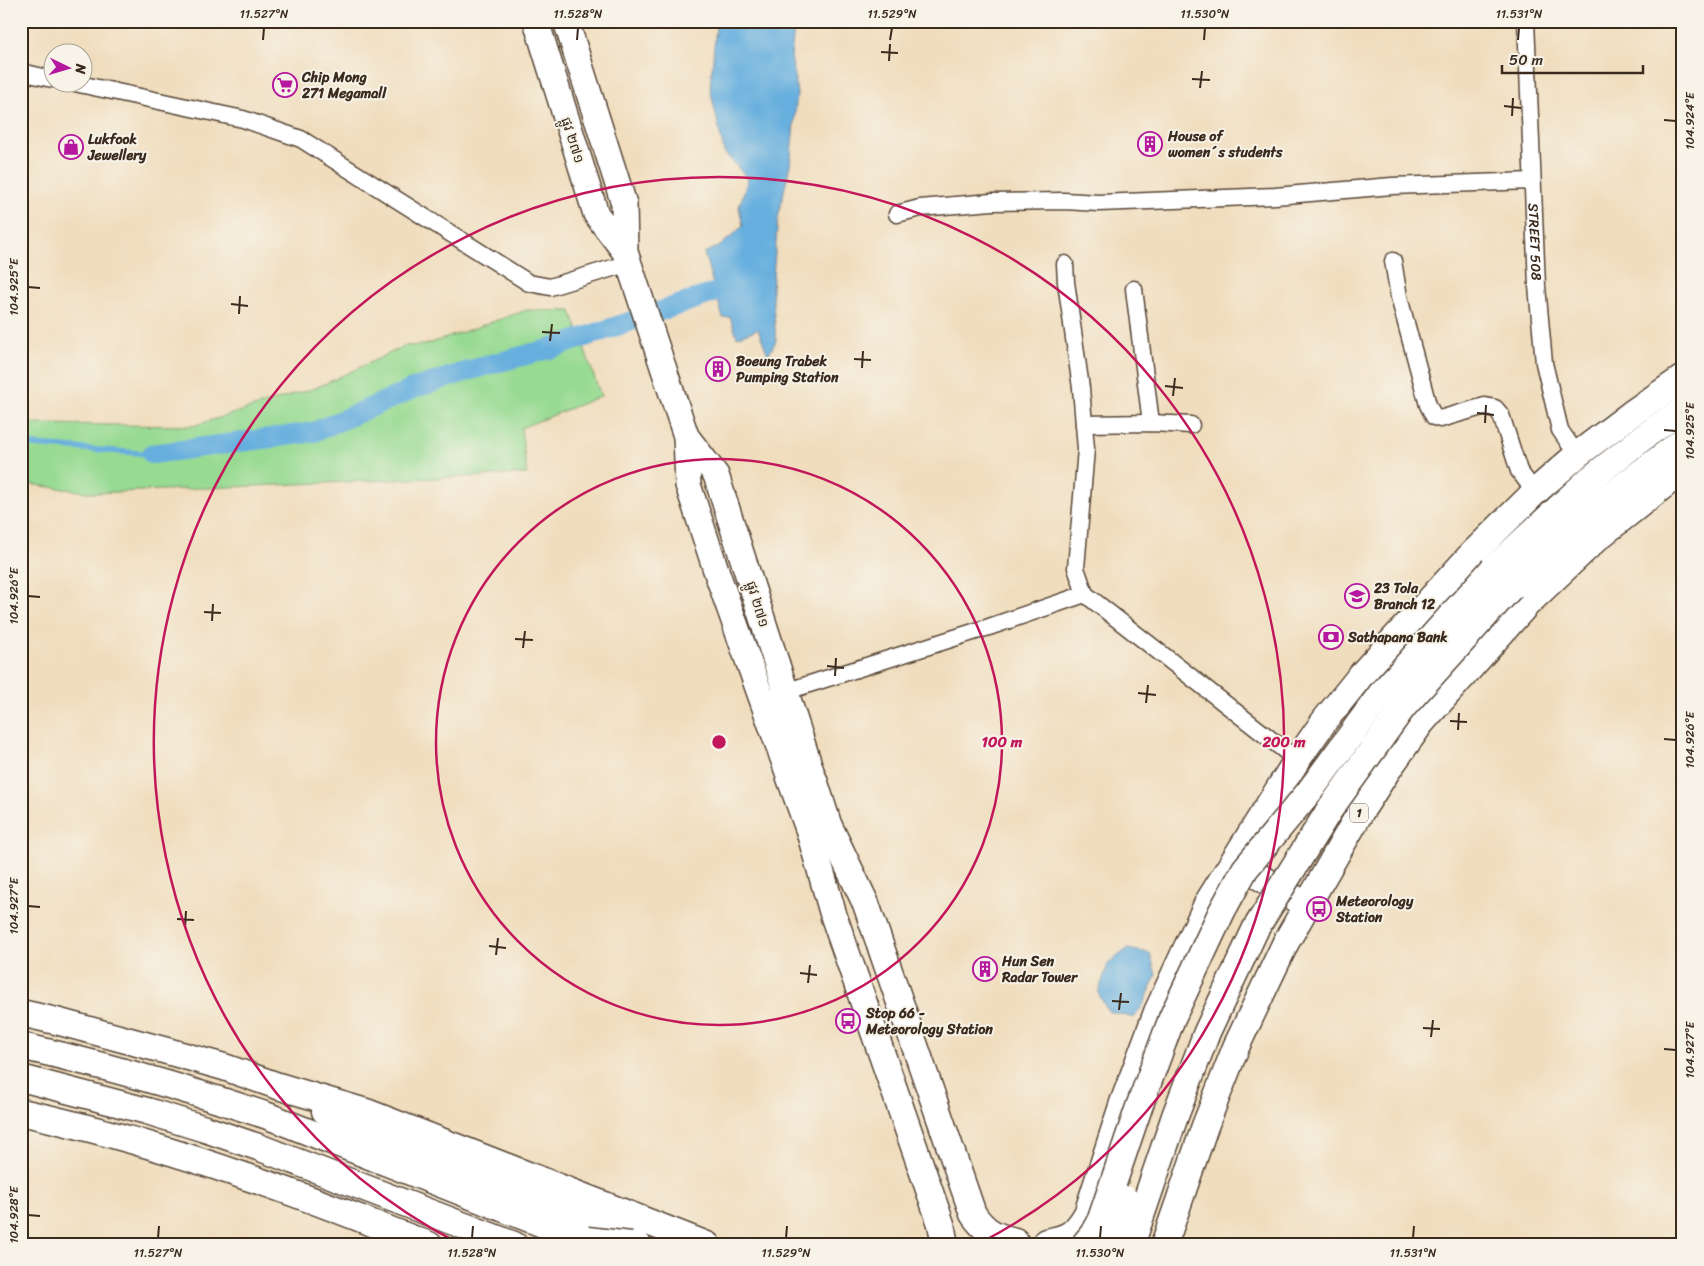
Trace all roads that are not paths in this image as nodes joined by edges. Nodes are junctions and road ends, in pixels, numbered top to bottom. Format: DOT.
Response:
graph roads {
  1 [pos="536,21"];
  2 [pos="566,21"];
  3 [pos="1526,21"];
  4 [pos="21,72"];
  5 [pos="42,77"];
  6 [pos="92,87"];
  7 [pos="1532,181"];
  8 [pos="897,214"];
  9 [pos="1393,261"];
  10 [pos="629,263"];
  11 [pos="1064,264"];
  12 [pos="1134,289"];
  13 [pos="1683,378"];
  14 [pos="1683,409"];
  15 [pos="1151,423"];
  16 [pos="1084,424"];
  17 [pos="1191,425"];
  18 [pos="1683,441"];
  19 [pos="1577,455"];
  20 [pos="1683,470"];
  21 [pos="1535,492"];
  22 [pos="1502,578"];
  23 [pos="1085,594"];
  24 [pos="774,695"];
  25 [pos="1299,758"];
  26 [pos="802,779"];
  27 [pos="1309,792"];
  28 [pos="1367,801"];
  29 [pos="1330,809"];
  30 [pos="835,840"];
  31 [pos="1234,861"];
  32 [pos="1306,905"];
  33 [pos="21,1013"];
  34 [pos="21,1046"];
  35 [pos="21,1078"];
  36 [pos="21,1112"];
  37 [pos="601,1233"];
  38 [pos="1008,1243"];
  39 [pos="1051,1243"];
  40 [pos="429,1245"];
  41 [pos="514,1245"];
  42 [pos="631,1245"];
  43 [pos="638,1245"];
  44 [pos="707,1245"];
  45 [pos="945,1245"];
  46 [pos="981,1245"];
  47 [pos="1084,1245"];
  48 [pos="1110,1245"];
  49 [pos="1131,1245"];
  50 [pos="1148,1245"];
  51 [pos="1164,1245"];
  1 -- 10 [label="main road, ផ្លូវ ២៧១"];
  2 -- 10 [label="main road, ផ្លូវ ២៧១"];
  3 -- 7 [label="street, STREET 508"];
  4 -- 5 [label="street"];
  6 -- 10 [label="street"];
  7 -- 8 [label="street"];
  7 -- 19 [label="street, STREET 508"];
  9 -- 21 [label="street"];
  10 -- 24 [label="main road, ផ្លូវ ២៧១"];
  11 -- 16 [label="street"];
  12 -- 15 [label="street"];
  13 -- 19 [label="highway"];
  14 -- 22 [label="highway"];
  15 -- 16 [label="street"];
  15 -- 17 [label="street"];
  16 -- 23 [label="street"];
  18 -- 22 [label="highway"];
  19 -- 21 [label="highway"];
  20 -- 28 [label="highway, 1"];
  21 -- 25 [label="highway"];
  22 -- 27 [label="highway, bridge"];
  22 -- 29 [label="highway, bridge"];
  23 -- 24 [label="street"];
  23 -- 25 [label="street"];
  24 -- 26 [label="main road, ផ្លូវ ២៧១"];
  25 -- 28 [label="highway"];
  25 -- 31 [label="highway"];
  26 -- 30 [label="highway"];
  26 -- 45 [label="highway"];
  27 -- 47 [label="highway, bridge"];
  27 -- 48 [label="highway, bridge"];
  28 -- 32 [label="highway, 1"];
  29 -- 49 [label="highway, bridge"];
  29 -- 50 [label="highway, bridge"];
  30 -- 38 [label="highway"];
  30 -- 46 [label="highway"];
  31 -- 32 [label="highway"];
  31 -- 39 [label="highway"];
  32 -- 51 [label="highway, 1"];
  33 -- 37 [label="highway"];
  34 -- 37 [label="highway"];
  35 -- 41 [label="highway"];
  36 -- 40 [label="highway"];
  37 -- 42 [label="highway, bridge"];
  37 -- 43 [label="highway"];
  37 -- 44 [label="highway"];
  38 -- 39 [label="highway"];
}
